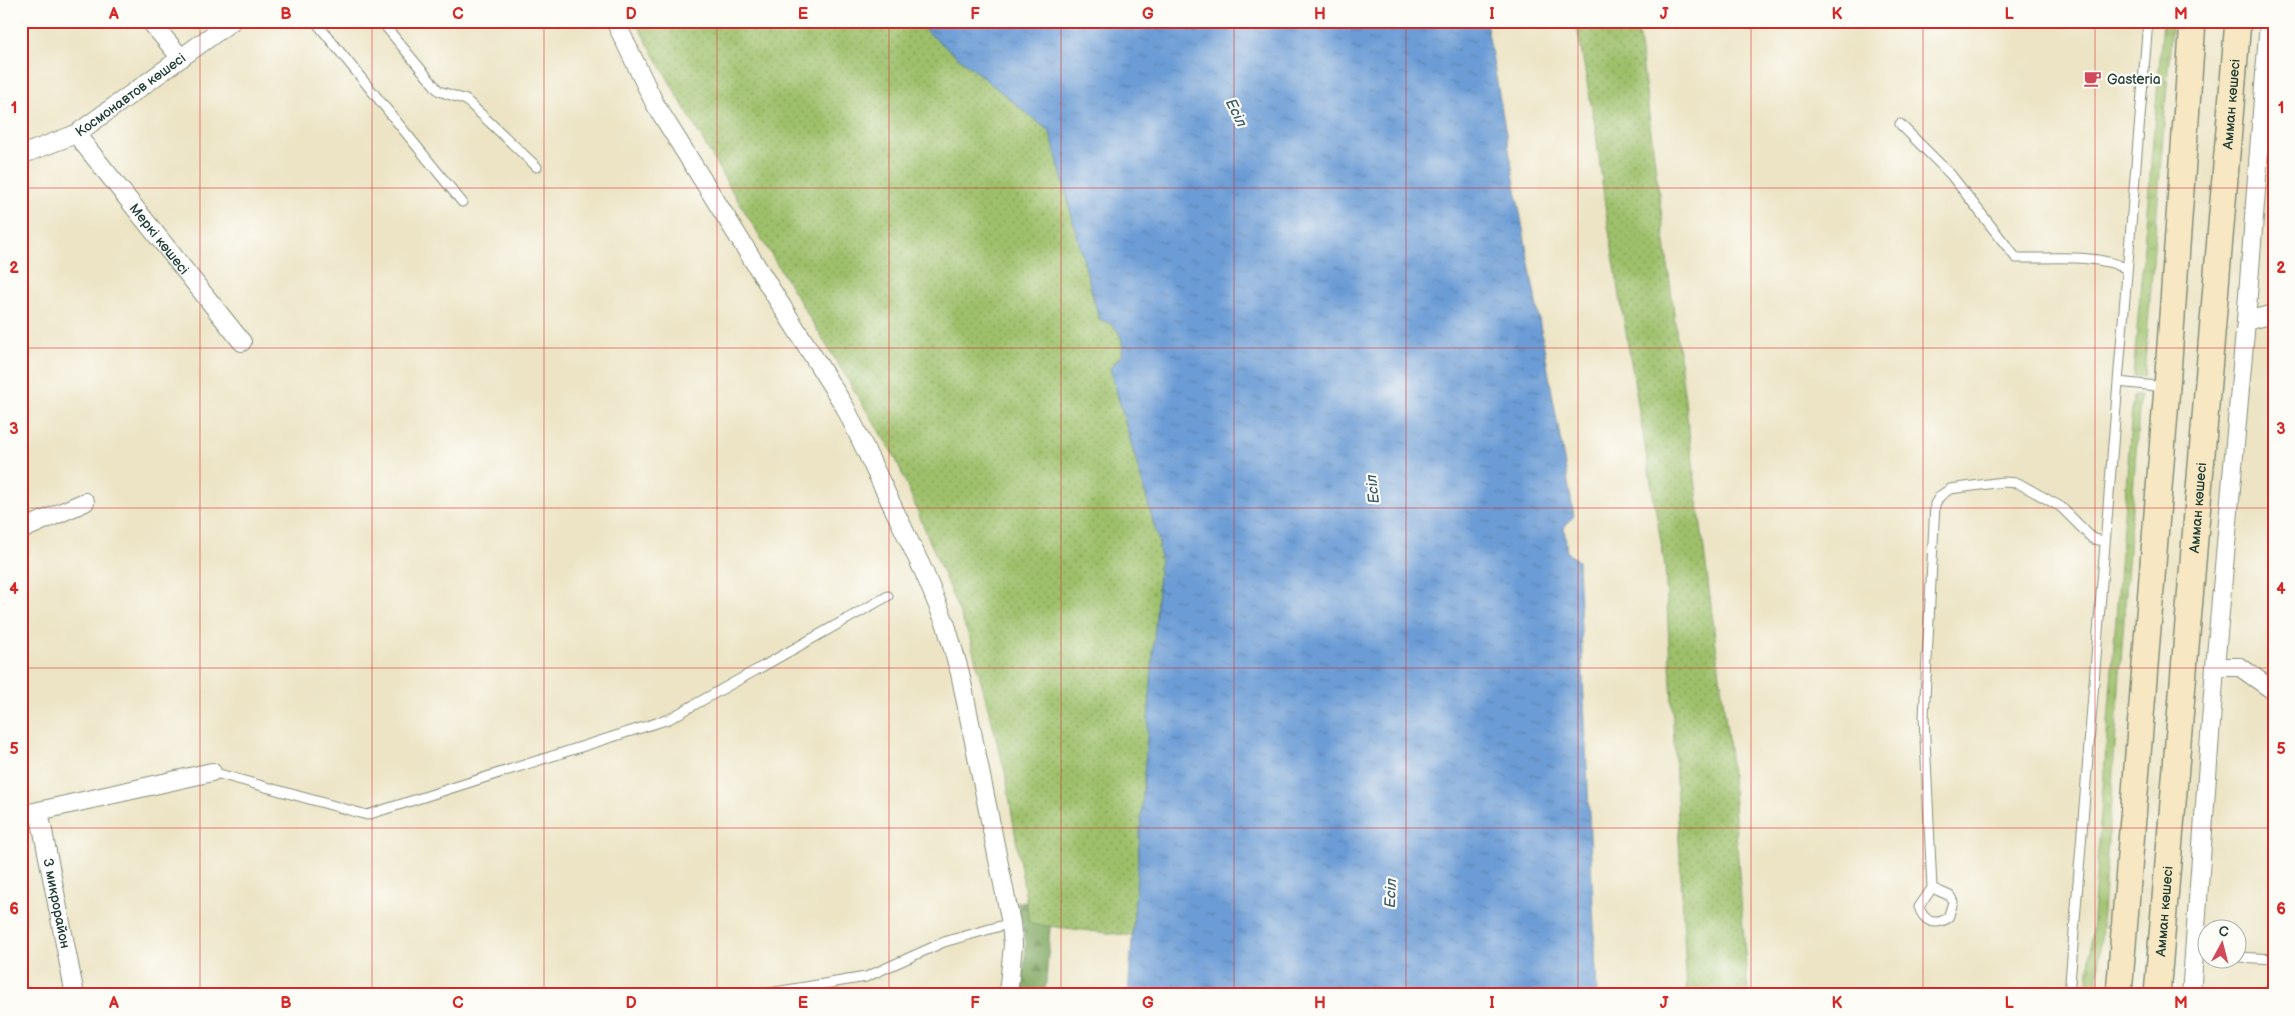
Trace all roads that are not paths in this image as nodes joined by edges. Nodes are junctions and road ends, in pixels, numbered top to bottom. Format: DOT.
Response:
graph roads {
  1 [pos="150,21"];
  2 [pos="232,21"];
  3 [pos="316,21"];
  4 [pos="381,21"];
  5 [pos="615,21"];
  6 [pos="2148,21"];
  7 [pos="2193,21"];
  8 [pos="2238,21"];
  9 [pos="2269,21"];
  10 [pos="181,58"];
  11 [pos="1900,124"];
  12 [pos="76,134"];
  13 [pos="21,155"];
  14 [pos="537,167"];
  15 [pos="462,202"];
  16 [pos="2127,269"];
  17 [pos="2274,314"];
  18 [pos="2246,321"];
  19 [pos="242,342"];
  20 [pos="2118,382"];
  21 [pos="2167,387"];
  22 [pos="85,502"];
  23 [pos="21,530"];
  24 [pos="2105,541"];
  25 [pos="888,596"];
  26 [pos="2215,667"];
  27 [pos="2274,691"];
  28 [pos="212,772"];
  29 [pos="39,811"];
  30 [pos="21,814"];
  31 [pos="1932,888"];
  32 [pos="1011,923"];
  33 [pos="2248,958"];
  34 [pos="2274,960"];
  35 [pos="74,995"];
  36 [pos="757,995"];
  37 [pos="1008,995"];
  38 [pos="2069,995"];
  39 [pos="2119,995"];
  40 [pos="2157,995"];
  41 [pos="2191,995"];
  1 -- 10 [label="street"];
  2 -- 10 [label="street, Космонавтов көшесі"];
  3 -- 15 [label="lane"];
  4 -- 14 [label="lane"];
  5 -- 32 [label="street"];
  6 -- 16 [label="lane"];
  7 -- 21 [label="main road"];
  8 -- 40 [label="main road, Амман көшесі"];
  9 -- 18 [label="street"];
  10 -- 12 [label="street, Космонавтов көшесі"];
  11 -- 16 [label="lane"];
  12 -- 13 [label="street, Космонавтов көшесі"];
  12 -- 19 [label="street, Меркі көшесі"];
  16 -- 20 [label="lane"];
  17 -- 18 [label="street"];
  18 -- 26 [label="street"];
  20 -- 21 [label="lane"];
  20 -- 24 [label="lane"];
  21 -- 39 [label="main road"];
  22 -- 23 [label="street"];
  24 -- 31 [label="lane"];
  24 -- 38 [label="lane"];
  25 -- 28 [label="lane"];
  26 -- 27 [label="street"];
  26 -- 41 [label="street"];
  28 -- 29 [label="street"];
  29 -- 30 [label="street"];
  29 -- 35 [label="street, 3 микрорайон"];
  32 -- 36 [label="lane"];
  32 -- 37 [label="street"];
  33 -- 34 [label="lane"];
}
